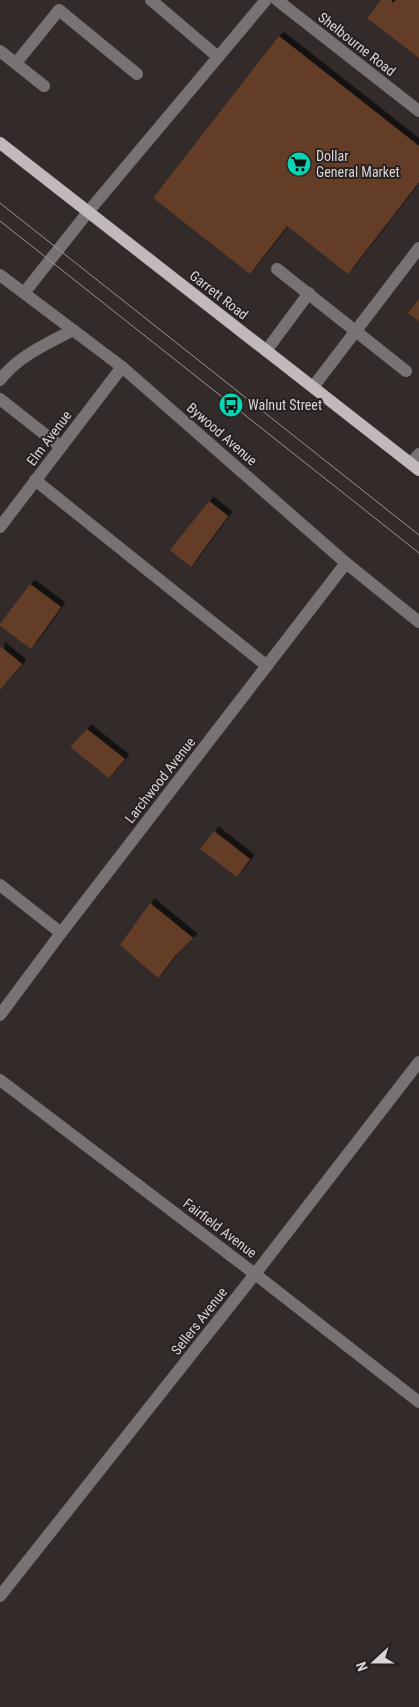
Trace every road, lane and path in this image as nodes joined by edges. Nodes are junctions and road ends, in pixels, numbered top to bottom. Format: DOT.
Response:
graph roads {
  1 [pos="151,0"];
  2 [pos="266,0"];
  3 [pos="276,0"];
  4 [pos="0,51"];
  5 [pos="218,57"];
  6 [pos="16,64"];
  7 [pos="137,74"];
  8 [pos="44,86"];
  9 [pos="419,111"];
  10 [pos="0,143"];
  11 [pos="88,212"];
  12 [pos="419,248"];
  13 [pos="277,269"];
  14 [pos="0,275"];
  15 [pos="24,293"];
  16 [pos="308,293"];
  17 [pos="74,330"];
  18 [pos="356,331"];
  19 [pos="266,351"];
  20 [pos="122,367"];
  21 [pos="406,371"];
  22 [pos="0,380"];
  23 [pos="313,387"];
  24 [pos="0,399"];
  25 [pos="60,447"];
  26 [pos="416,462"];
  27 [pos="35,480"];
  28 [pos="0,527"];
  29 [pos="346,563"];
  30 [pos="419,622"];
  31 [pos="267,666"];
  32 [pos="0,885"];
  33 [pos="61,933"];
  34 [pos="0,1015"];
  35 [pos="419,1062"];
  36 [pos="0,1080"];
  37 [pos="255,1274"];
  38 [pos="419,1402"];
  39 [pos="0,1596"];
  1 -- 5 [label="street"];
  2 -- 5 [label="street"];
  3 -- 9 [label="street, Shelbourne Road"];
  4 -- 6 [label="street"];
  5 -- 11 [label="street"];
  6 -- 7 [label="street"];
  6 -- 8 [label="street"];
  10 -- 11 [label="main road, Garrett Road"];
  11 -- 15 [label="street"];
  11 -- 19 [label="main road, Garrett Road"];
  12 -- 18 [label="street"];
  13 -- 16 [label="street"];
  14 -- 15 [label="street, Bywood Avenue"];
  15 -- 17 [label="street, Bywood Avenue"];
  16 -- 18 [label="street"];
  16 -- 19 [label="street"];
  17 -- 20 [label="street, Bywood Avenue"];
  17 -- 22 [label="street"];
  18 -- 21 [label="street"];
  18 -- 23 [label="street"];
  19 -- 23 [label="main road, Garrett Road"];
  20 -- 25 [label="street, Elm Avenue"];
  20 -- 29 [label="street, Bywood Avenue"];
  23 -- 26 [label="main road, Garrett Road"];
  24 -- 25 [label="street"];
  25 -- 27 [label="street, Elm Avenue"];
  27 -- 28 [label="street, Elm Avenue"];
  27 -- 31 [label="street"];
  29 -- 30 [label="street, Bywood Avenue"];
  29 -- 31 [label="street, Larchwood Avenue"];
  31 -- 33 [label="street, Larchwood Avenue"];
  32 -- 33 [label="street"];
  33 -- 34 [label="street, Larchwood Avenue"];
  35 -- 37 [label="street, Sellers Avenue"];
  36 -- 37 [label="street, Fairfield Avenue"];
  37 -- 38 [label="street, Fairfield Avenue"];
  37 -- 39 [label="street, Sellers Avenue"];
}
